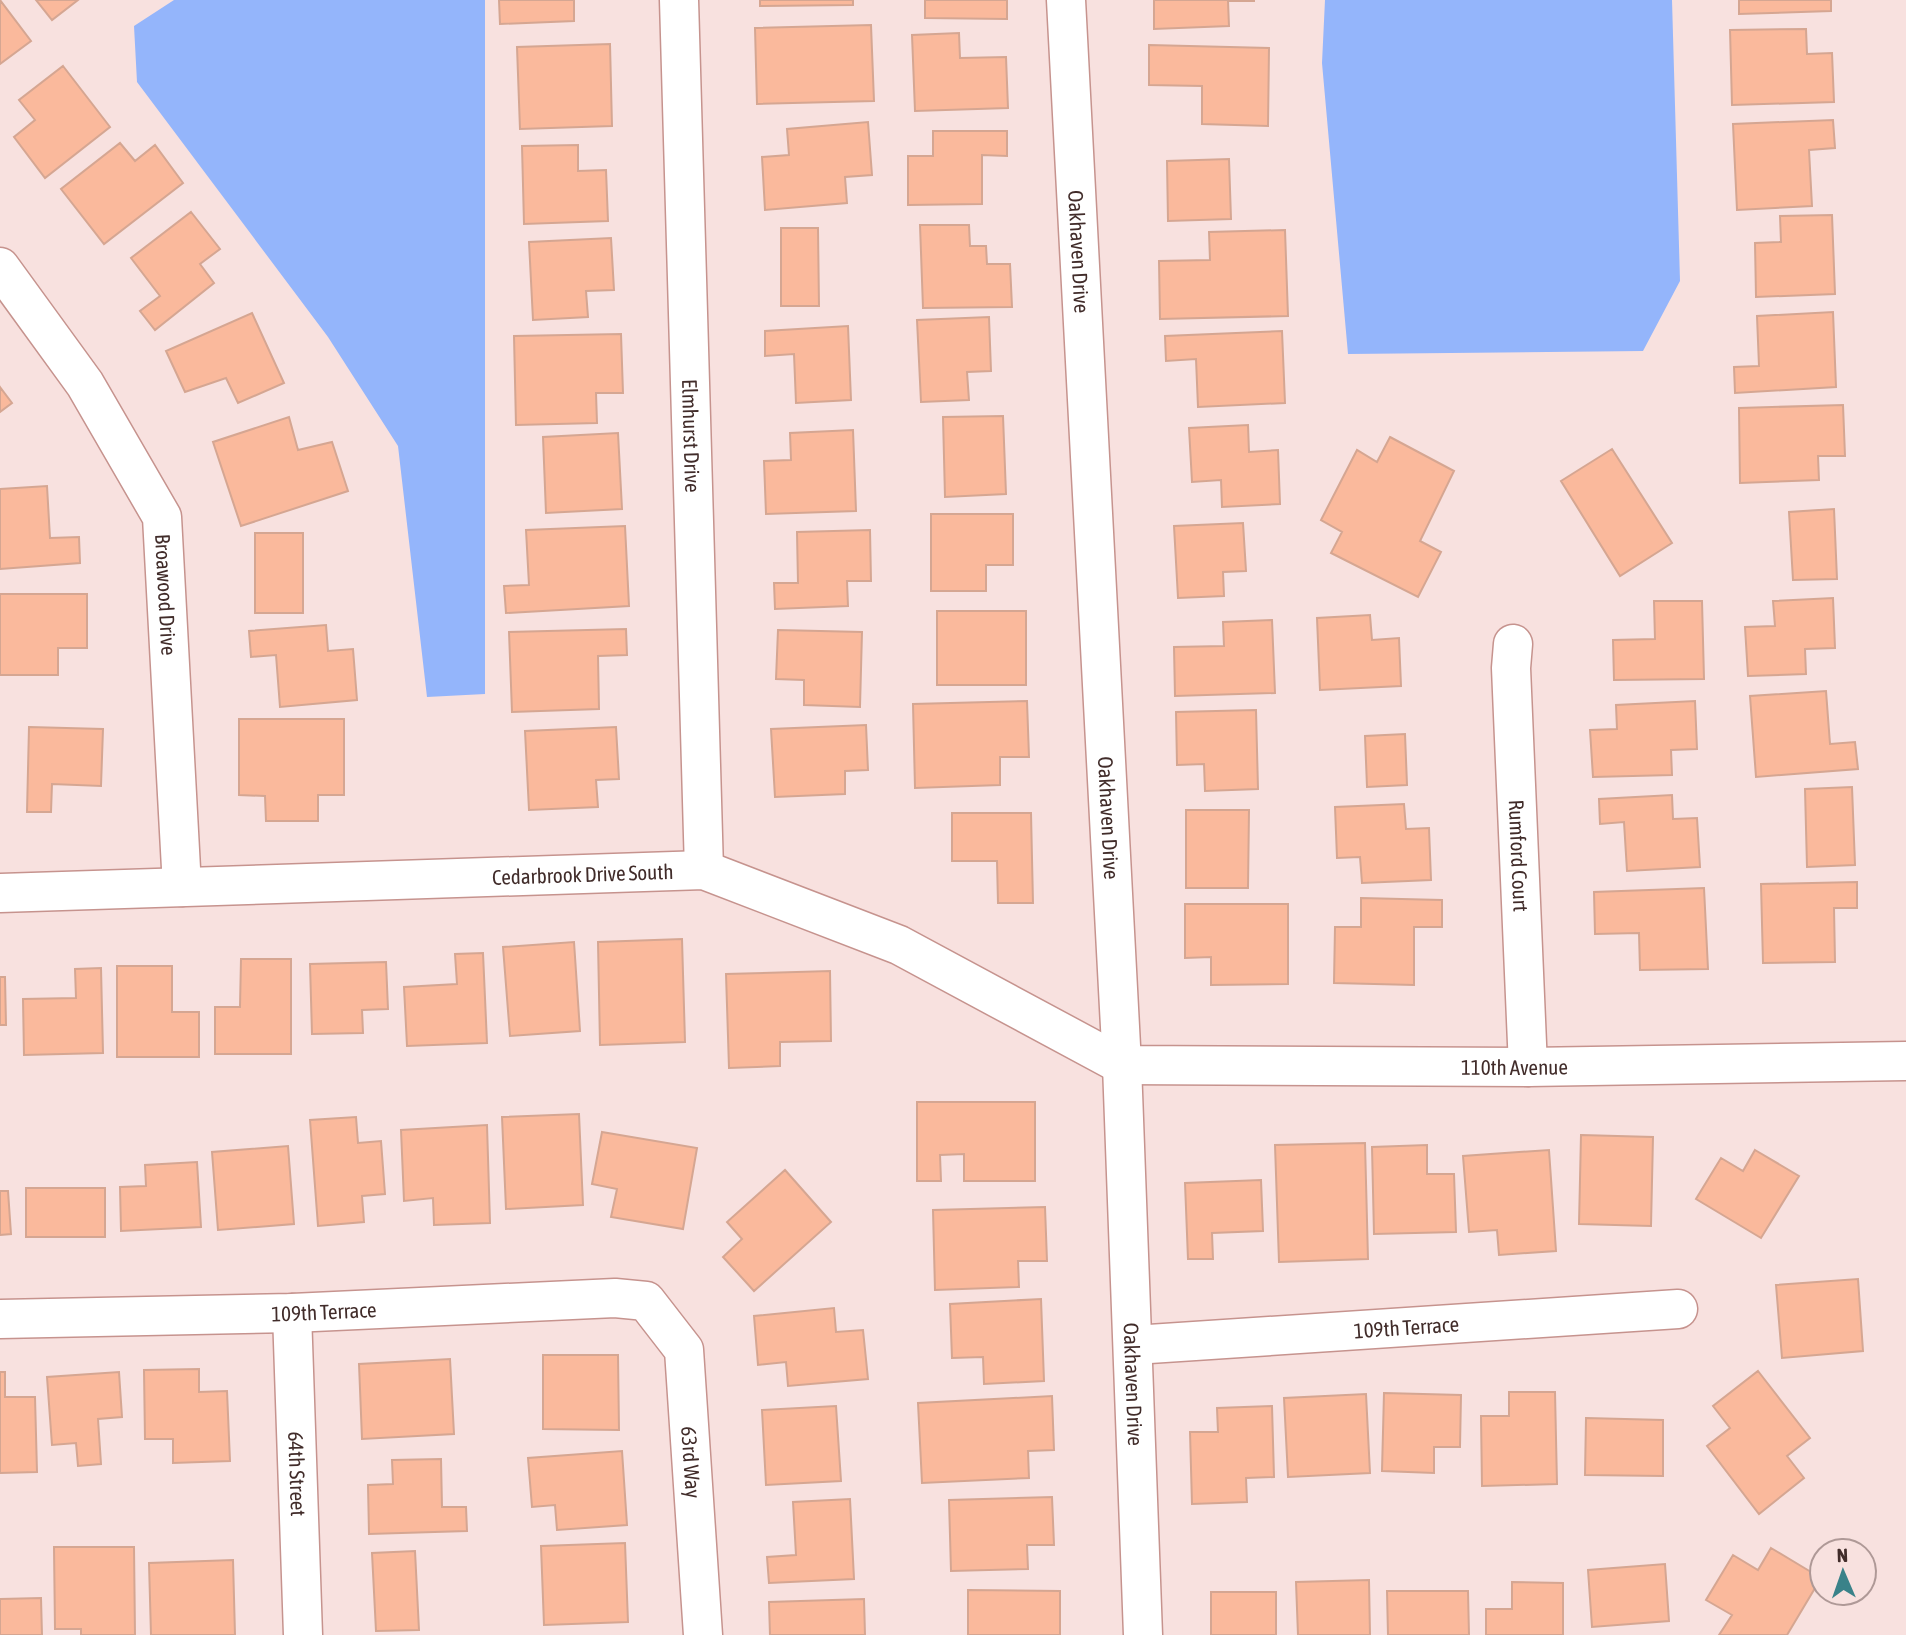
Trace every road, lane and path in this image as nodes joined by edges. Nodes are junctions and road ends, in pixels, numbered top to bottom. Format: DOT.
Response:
graph roads {
  1 [pos="679,0"];
  2 [pos="1066,0"];
  3 [pos="0,267"];
  4 [pos="1513,644"];
  5 [pos="704,870"];
  6 [pos="182,887"];
  7 [pos="0,893"];
  8 [pos="1906,1060"];
  9 [pos="1122,1065"];
  10 [pos="1528,1067"];
  11 [pos="646,1301"];
  12 [pos="1678,1309"];
  13 [pos="292,1313"];
  14 [pos="0,1319"];
  15 [pos="1134,1345"];
  16 [pos="303,1635"];
  17 [pos="703,1635"];
  18 [pos="1143,1635"];
  1 -- 5 [label="street, Elmhurst Drive"];
  2 -- 9 [label="street, Oakhaven Drive"];
  3 -- 6 [label="street, Broawood Drive"];
  4 -- 10 [label="street, Rumford Court"];
  5 -- 6 [label="street, Cedarbrook Drive South"];
  5 -- 9 [label="street, Cedarbrook Drive South"];
  6 -- 7 [label="street, Cedarbrook Drive South"];
  8 -- 10 [label="street, 110th Avenue"];
  9 -- 10 [label="street, 110th Avenue"];
  9 -- 15 [label="street, Oakhaven Drive"];
  11 -- 13 [label="street, 109th Terrace"];
  11 -- 17 [label="street, 63rd Way"];
  12 -- 15 [label="street, 109th Terrace"];
  13 -- 14 [label="street, 109th Terrace"];
  13 -- 16 [label="street, 64th Street"];
  15 -- 18 [label="street, Oakhaven Drive"];
}
